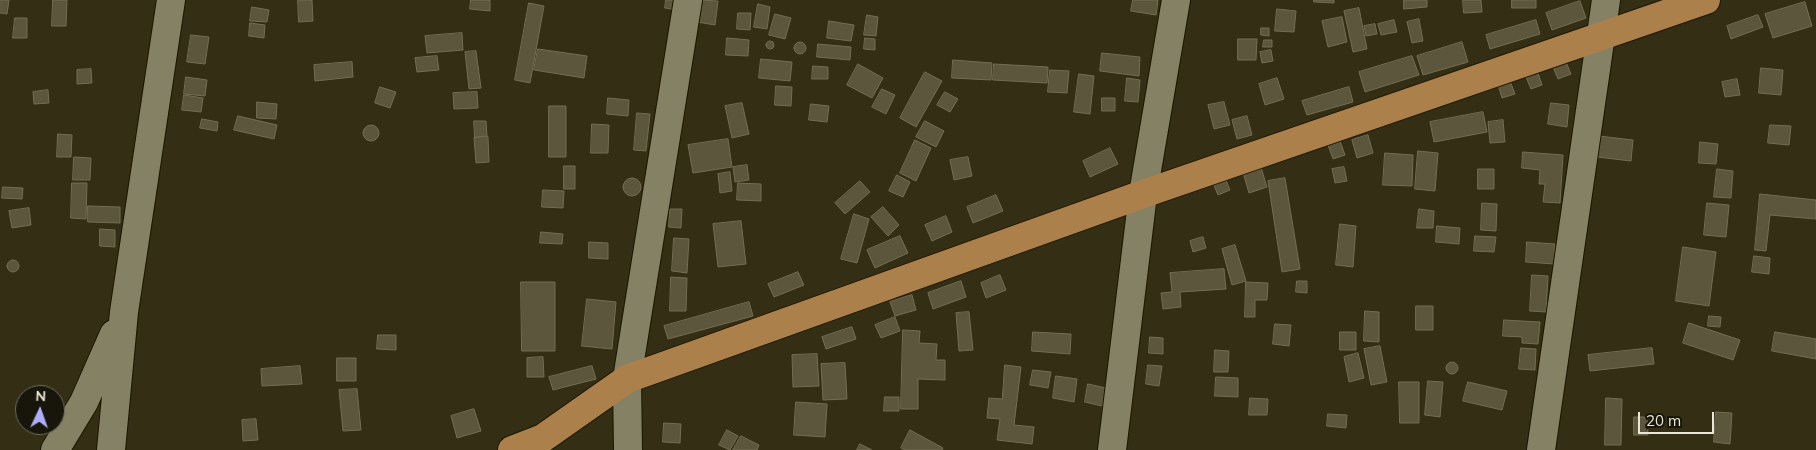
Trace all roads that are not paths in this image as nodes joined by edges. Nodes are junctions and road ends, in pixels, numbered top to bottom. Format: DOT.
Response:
graph roads {
  1 [pos="171,0"];
  2 [pos="688,0"];
  3 [pos="1176,0"];
  4 [pos="1606,0"];
  5 [pos="1706,0"];
  6 [pos="1600,37"];
  7 [pos="1143,194"];
  8 [pos="124,312"];
  9 [pos="627,379"];
  10 [pos="55,450"];
  11 [pos="111,450"];
  12 [pos="512,450"];
  13 [pos="628,450"];
  14 [pos="1112,450"];
  15 [pos="1541,450"];
  1 -- 8 [label="street"];
  2 -- 9 [label="street"];
  3 -- 7 [label="street"];
  4 -- 6 [label="street"];
  5 -- 6 [label="main road"];
  6 -- 7 [label="main road"];
  6 -- 15 [label="street"];
  7 -- 9 [label="main road"];
  7 -- 14 [label="street"];
  8 -- 10 [label="street"];
  8 -- 11 [label="street"];
  9 -- 12 [label="main road"];
  9 -- 13 [label="street"];
}
